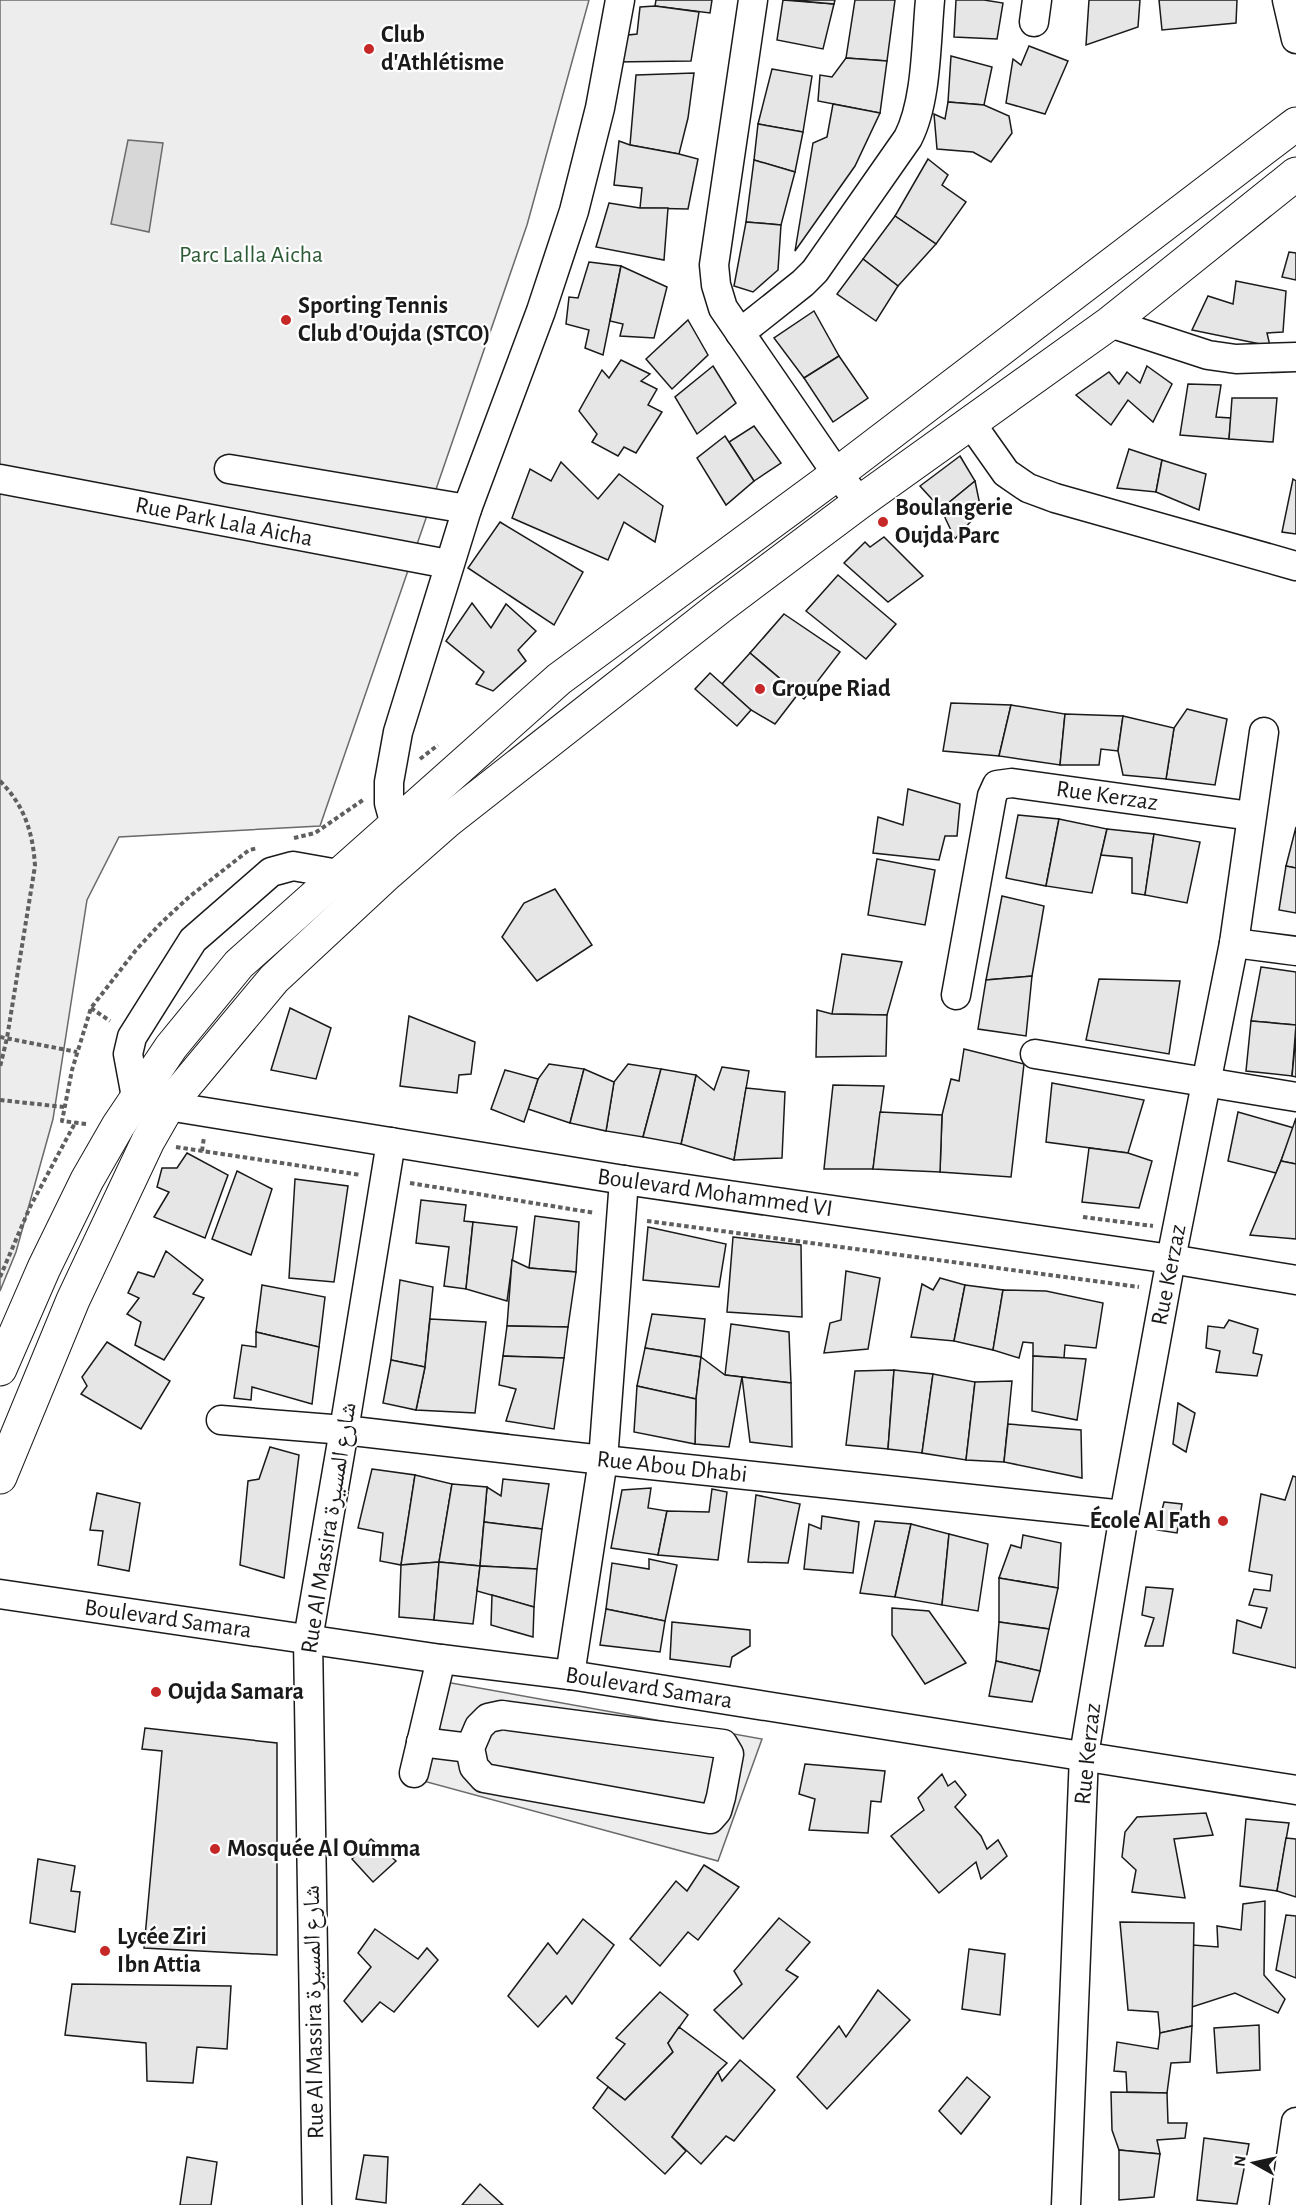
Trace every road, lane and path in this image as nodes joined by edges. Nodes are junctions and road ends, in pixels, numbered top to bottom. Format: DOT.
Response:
graph roads {
  1 [pos="620,0"];
  2 [pos="753,0"];
  3 [pos="930,0"];
  4 [pos="1287,0"];
  5 [pos="1296,39"];
  6 [pos="1296,124"];
  7 [pos="1296,174"];
  8 [pos="1110,323"];
  9 [pos="740,333"];
  10 [pos="1296,357"];
  11 [pos="970,422"];
  12 [pos="229,470"];
  13 [pos="837,474"];
  14 [pos="0,479"];
  15 [pos="860,502"];
  16 [pos="467,509"];
  17 [pos="448,564"];
  18 [pos="1296,566"];
  19 [pos="559,679"];
  20 [pos="586,713"];
  21 [pos="1264,732"];
  22 [pos="446,739"];
  23 [pos="0,781"];
  24 [pos="389,782"];
  25 [pos="437,810"];
  26 [pos="1251,816"];
  27 [pos="394,825"];
  28 [pos="293,838"];
  29 [pos="260,847"];
  30 [pos="338,874"];
  31 [pos="1234,943"];
  32 [pos="1296,951"];
  33 [pos="956,995"];
  34 [pos="91,1008"];
  35 [pos="0,1037"];
  36 [pos="132,1037"];
  37 [pos="7,1038"];
  38 [pos="77,1052"];
  39 [pos="1035,1054"];
  40 [pos="0,1067"];
  41 [pos="1206,1083"];
  42 [pos="136,1097"];
  43 [pos="1296,1097"];
  44 [pos="0,1100"];
  45 [pos="168,1106"];
  46 [pos="64,1107"];
  47 [pos="75,1123"];
  48 [pos="118,1126"];
  49 [pos="148,1141"];
  50 [pos="391,1142"];
  51 [pos="385,1179"];
  52 [pos="624,1180"];
  53 [pos="1072,1215"];
  54 [pos="621,1217"];
  55 [pos="1177,1230"];
  56 [pos="1171,1259"];
  57 [pos="0,1277"];
  58 [pos="1296,1280"];
  59 [pos="1166,1291"];
  60 [pos="0,1369"];
  61 [pos="220,1420"];
  62 [pos="344,1430"];
  63 [pos="603,1460"];
  64 [pos="0,1477"];
  65 [pos="1124,1515"];
  66 [pos="0,1594"];
  67 [pos="308,1639"];
  68 [pos="441,1659"];
  69 [pos="570,1675"];
  70 [pos="422,1742"];
  71 [pos="470,1748"];
  72 [pos="1084,1755"];
  73 [pos="414,1773"];
  74 [pos="1296,1790"];
  75 [pos="1296,2122"];
  76 [pos="317,2205"];
  77 [pos="1066,2205"];
  78 [pos="1284,2205"];
  1 -- 16 [label="street"];
  2 -- 9 [label="street"];
  3 -- 9 [label="street"];
  4 -- 5 [label="street"];
  6 -- 13 [label="main road"];
  7 -- 8 [label="main road"];
  8 -- 10 [label="street"];
  8 -- 11 [label="main road"];
  9 -- 13 [label="street"];
  11 -- 15 [label="main road"];
  11 -- 18 [label="street"];
  12 -- 16 [label="street"];
  13 -- 15 [label="street"];
  13 -- 19 [label="main road"];
  14 -- 17 [label="street, Rue Park Lala Aicha"];
  15 -- 20 [label="main road"];
  16 -- 17 [label="street"];
  17 -- 24 [label="street"];
  19 -- 20 [label="main road"];
  19 -- 25 [label="main road"];
  20 -- 25 [label="main road"];
  21 -- 26 [label="street"];
  22 -- 24 [label="path"];
  23 -- 37 [label="path"];
  24 -- 27 [label="street"];
  24 -- 28 [label="path"];
  25 -- 27 [label="main road"];
  25 -- 45 [label="main road"];
  26 -- 31 [label="street, Rue Kerzaz"];
  26 -- 33 [label="street, Rue Kerzaz"];
  27 -- 30 [label="main road"];
  29 -- 34 [label="path"];
  30 -- 36 [label="street"];
  30 -- 42 [label="main road"];
  31 -- 32 [label="street"];
  31 -- 41 [label="street, Rue Kerzaz"];
  34 -- 36 [label="path"];
  34 -- 38 [label="path"];
  35 -- 37 [label="path"];
  36 -- 42 [label="street"];
  37 -- 38 [label="path"];
  37 -- 40 [label="path"];
  38 -- 46 [label="path"];
  39 -- 41 [label="street"];
  41 -- 43 [label="street"];
  41 -- 55 [label="street, Rue Kerzaz"];
  42 -- 45 [label="street, Boulevard Mohammed VI"];
  42 -- 48 [label="main road"];
  44 -- 46 [label="path"];
  45 -- 49 [label="main road"];
  45 -- 50 [label="street, Boulevard Mohammed VI"];
  46 -- 47 [label="path"];
  47 -- 48 [label="path"];
  47 -- 57 [label="path"];
  48 -- 60 [label="main road"];
  49 -- 51 [label="path"];
  49 -- 64 [label="main road"];
  50 -- 51 [label="street, Rue Al Massira شارع المسيرة"];
  50 -- 52 [label="street, Boulevard Mohammed VI"];
  51 -- 54 [label="path"];
  51 -- 62 [label="street, Rue Al Massira شارع المسيرة"];
  52 -- 54 [label="street"];
  52 -- 56 [label="street, Boulevard Mohammed VI"];
  53 -- 55 [label="path"];
  54 -- 59 [label="path"];
  54 -- 63 [label="street"];
  55 -- 56 [label="street, Rue Kerzaz"];
  56 -- 58 [label="street, Boulevard Mohammed VI"];
  56 -- 59 [label="street, Rue Kerzaz"];
  59 -- 65 [label="street, Rue Kerzaz"];
  61 -- 62 [label="street, Rue Abou Dhabi"];
  62 -- 63 [label="street, Rue Abou Dhabi"];
  62 -- 67 [label="street, Rue Al Massira شارع المسيرة"];
  63 -- 65 [label="street, Rue Abou Dhabi"];
  63 -- 69 [label="street"];
  65 -- 72 [label="street, Rue Kerzaz"];
  66 -- 67 [label="street, Boulevard Samara"];
  67 -- 68 [label="street, Boulevard Samara"];
  67 -- 76 [label="street, Rue Al Massira شارع المسيرة"];
  68 -- 69 [label="street, Boulevard Samara"];
  68 -- 70 [label="street"];
  69 -- 72 [label="street, Boulevard Samara"];
  70 -- 71 [label="street"];
  70 -- 73 [label="street"];
  71 -- 71 [label="street"];
  72 -- 74 [label="street, Boulevard Samara"];
  72 -- 77 [label="street, Rue Kerzaz"];
  75 -- 78 [label="street"];
}
